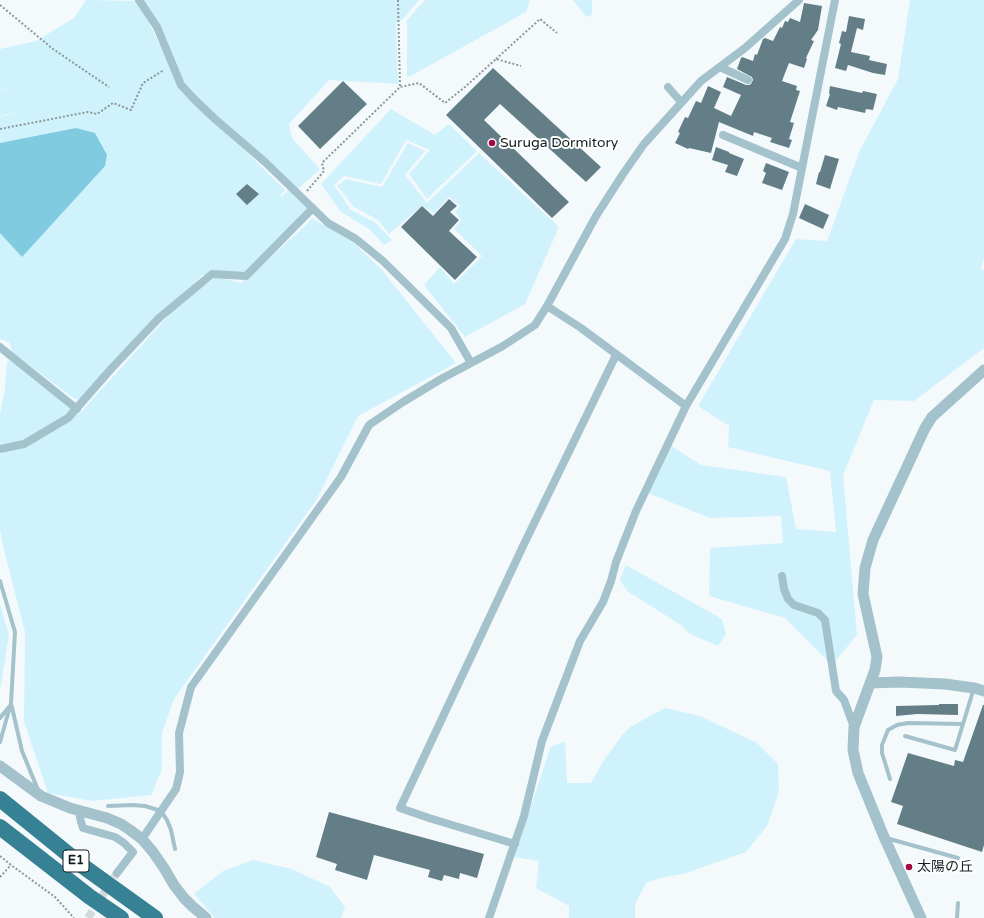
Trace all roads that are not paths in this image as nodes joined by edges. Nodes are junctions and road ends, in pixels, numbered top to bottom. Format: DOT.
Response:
graph roads {
  1 [pos="139,0"];
  2 [pos="799,0"];
  3 [pos="835,0"];
  4 [pos="720,67"];
  5 [pos="748,80"];
  6 [pos="668,87"];
  7 [pos="681,102"];
  8 [pos="723,135"];
  9 [pos="802,168"];
  10 [pos="313,208"];
  11 [pos="547,306"];
  12 [pos="0,348"];
  13 [pos="616,355"];
  14 [pos="471,363"];
  15 [pos="984,370"];
  16 [pos="686,406"];
  17 [pos="77,409"];
  18 [pos="0,449"];
  19 [pos="782,576"];
  20 [pos="0,581"];
  21 [pos="870,683"];
  22 [pos="979,690"];
  23 [pos="11,703"];
  24 [pos="0,718"];
  25 [pos="963,724"];
  26 [pos="854,727"];
  27 [pos="906,736"];
  28 [pos="0,742"];
  29 [pos="0,766"];
  30 [pos="890,779"];
  31 [pos="41,796"];
  32 [pos="0,799"];
  33 [pos="108,806"];
  34 [pos="79,811"];
  35 [pos="161,811"];
  36 [pos="0,827"];
  37 [pos="884,837"];
  38 [pos="142,839"];
  39 [pos="515,844"];
  40 [pos="175,849"];
  41 [pos="958,858"];
  42 [pos="117,873"];
  43 [pos="958,903"];
  44 [pos="121,918"];
  45 [pos="155,918"];
  46 [pos="206,918"];
  47 [pos="489,918"];
  48 [pos="921,918"];
  49 [pos="957,918"];
  1 -- 10 [label="street"];
  2 -- 4 [label="street"];
  3 -- 9 [label="street"];
  4 -- 5 [label="street"];
  4 -- 7 [label="street"];
  6 -- 7 [label="street"];
  7 -- 11 [label="street"];
  8 -- 9 [label="street"];
  9 -- 16 [label="street"];
  10 -- 14 [label="street"];
  10 -- 17 [label="street"];
  11 -- 13 [label="street"];
  11 -- 14 [label="street"];
  12 -- 17 [label="street"];
  13 -- 16 [label="street"];
  13 -- 39 [label="street"];
  14 -- 35 [label="street"];
  15 -- 21 [label="street"];
  16 -- 39 [label="street"];
  17 -- 18 [label="street"];
  19 -- 26 [label="street"];
  20 -- 23 [label="lane"];
  21 -- 22 [label="street"];
  21 -- 26 [label="street"];
  22 -- 25 [label="lane"];
  23 -- 24 [label="lane"];
  23 -- 28 [label="lane"];
  23 -- 31 [label="lane"];
  25 -- 27 [label="lane"];
  25 -- 30 [label="lane"];
  26 -- 37 [label="street"];
  29 -- 31 [label="street"];
  31 -- 34 [label="street"];
  32 -- 45 [label="highway, E1"];
  33 -- 35 [label="lane"];
  34 -- 38 [label="street"];
  34 -- 42 [label="street"];
  35 -- 38 [label="street"];
  35 -- 40 [label="lane"];
  36 -- 44 [label="highway, E1"];
  37 -- 41 [label="lane"];
  37 -- 48 [label="street"];
  38 -- 46 [label="street"];
  39 -- 47 [label="street"];
  43 -- 49 [label="lane"];
}
